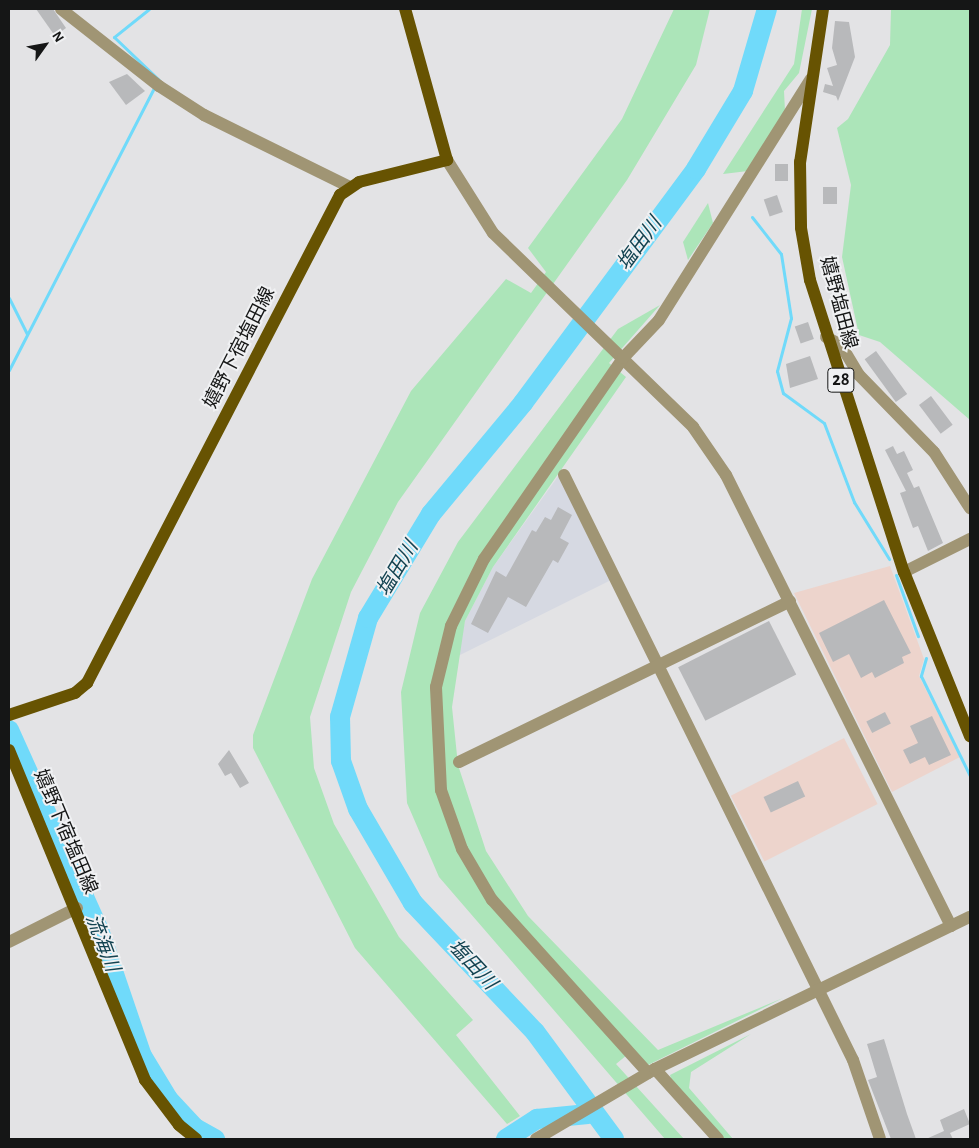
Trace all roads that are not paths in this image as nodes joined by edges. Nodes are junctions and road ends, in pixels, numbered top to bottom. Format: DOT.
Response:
graph roads {
  1 [pos="61,9"];
  2 [pos="405,9"];
  3 [pos="823,9"];
  4 [pos="811,79"];
  5 [pos="447,160"];
  6 [pos="350,187"];
  7 [pos="826,337"];
  8 [pos="623,358"];
  9 [pos="564,475"];
  10 [pos="970,508"];
  11 [pos="970,539"];
  12 [pos="904,572"];
  13 [pos="790,601"];
  14 [pos="658,665"];
  15 [pos="9,715"];
  16 [pos="969,730"];
  17 [pos="9,750"];
  18 [pos="458,762"];
  19 [pos="77,908"];
  20 [pos="970,917"];
  21 [pos="951,926"];
  22 [pos="9,942"];
  23 [pos="819,990"];
  24 [pos="649,1073"];
  25 [pos="538,1138"];
  26 [pos="196,1139"];
  27 [pos="718,1139"];
  28 [pos="880,1139"];
  1 -- 6 [label="street"];
  2 -- 5 [label="main road"];
  3 -- 4 [label="main road, 嬉野塩田線 / 28"];
  4 -- 7 [label="main road, 嬉野塩田線 / 28"];
  4 -- 8 [label="street"];
  5 -- 6 [label="main road"];
  5 -- 8 [label="street"];
  6 -- 15 [label="main road, 嬉野下宿塩田線"];
  7 -- 10 [label="street"];
  7 -- 12 [label="main road, 嬉野塩田線 / 28"];
  8 -- 13 [label="street"];
  8 -- 24 [label="street"];
  9 -- 14 [label="street"];
  11 -- 12 [label="street"];
  12 -- 16 [label="main road, 嬉野塩田線 / 28"];
  13 -- 14 [label="street"];
  13 -- 21 [label="street"];
  14 -- 18 [label="street"];
  14 -- 23 [label="street"];
  17 -- 19 [label="main road, 嬉野下宿塩田線"];
  19 -- 22 [label="street"];
  19 -- 26 [label="main road, 嬉野下宿塩田線"];
  20 -- 21 [label="street"];
  21 -- 23 [label="street"];
  23 -- 24 [label="street"];
  23 -- 28 [label="street"];
  24 -- 25 [label="street"];
  24 -- 27 [label="street"];
}
